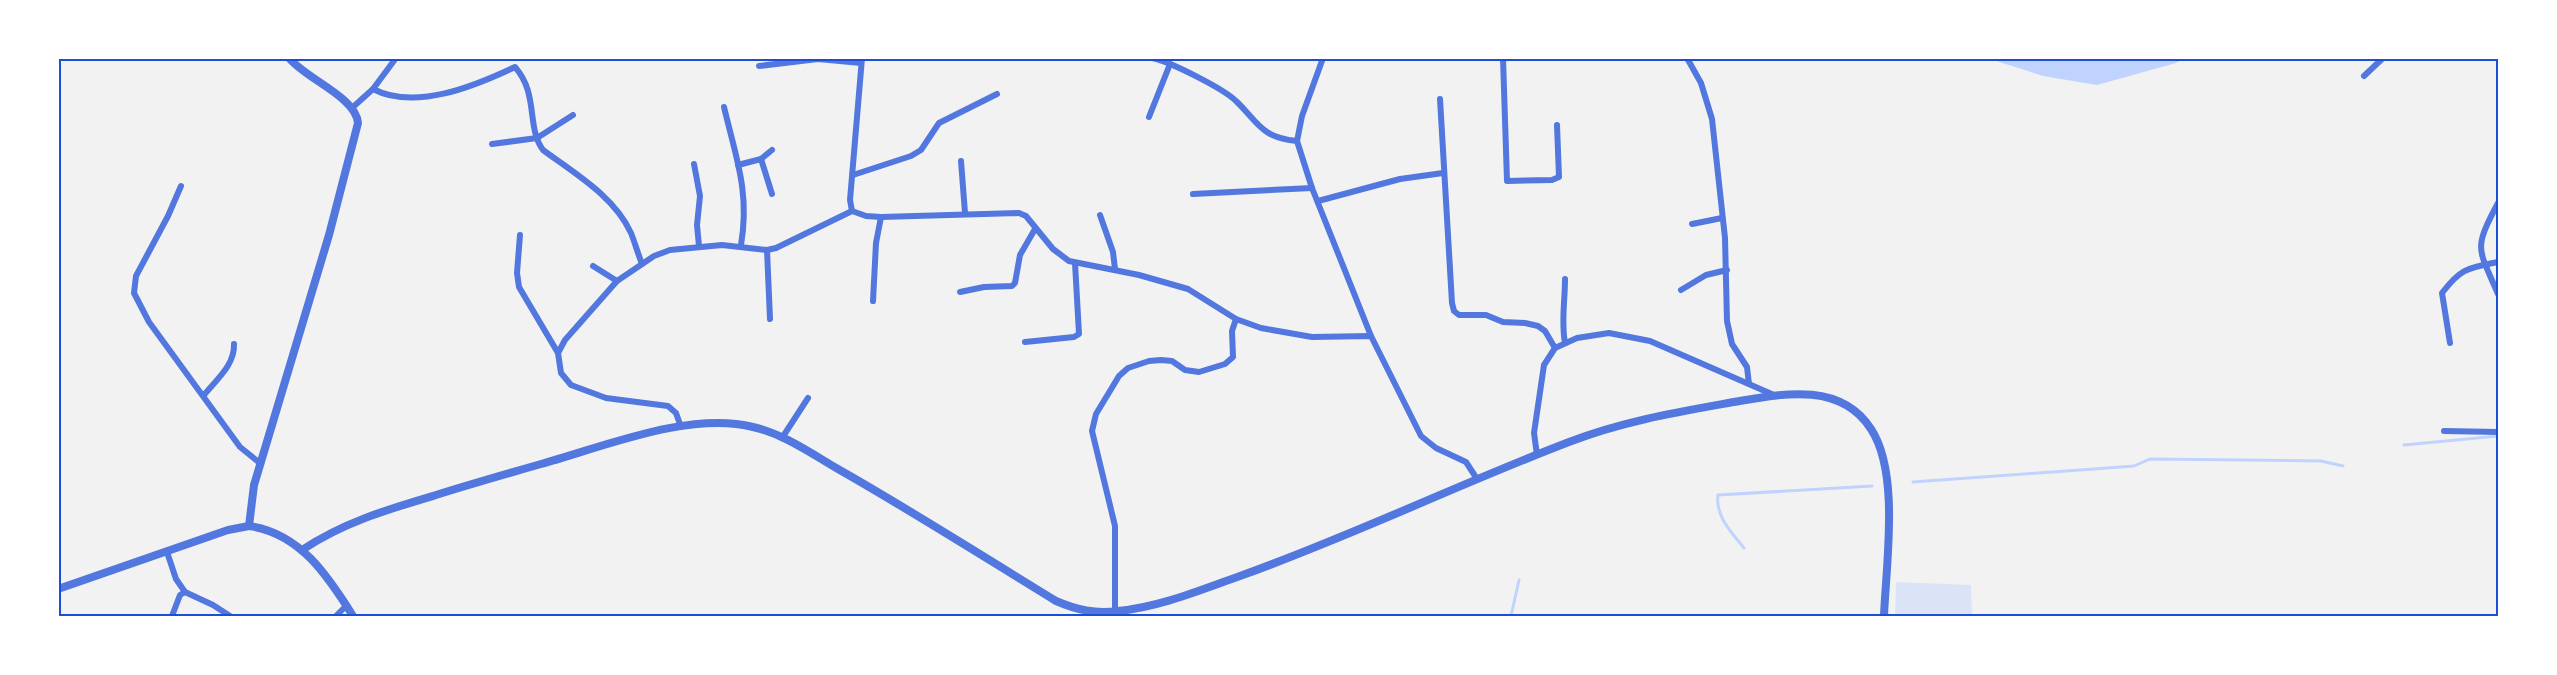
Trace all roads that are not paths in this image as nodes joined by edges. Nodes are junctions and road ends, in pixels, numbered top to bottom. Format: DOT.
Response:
graph roads {
  1 [pos="289,58"];
  2 [pos="396,58"];
  3 [pos="1152,58"];
  4 [pos="1323,58"];
  5 [pos="1503,58"];
  6 [pos="1687,58"];
  7 [pos="2383,58"];
  8 [pos="862,61"];
  9 [pos="1170,64"];
  10 [pos="759,66"];
  11 [pos="2364,76"];
  12 [pos="373,89"];
  13 [pos="997,94"];
  14 [pos="1440,99"];
  15 [pos="352,106"];
  16 [pos="724,107"];
  17 [pos="573,115"];
  18 [pos="1149,117"];
  19 [pos="1557,125"];
  20 [pos="537,138"];
  21 [pos="1297,141"];
  22 [pos="492,144"];
  23 [pos="772,150"];
  24 [pos="761,159"];
  25 [pos="961,161"];
  26 [pos="694,164"];
  27 [pos="738,165"];
  28 [pos="1443,173"];
  29 [pos="854,175"];
  30 [pos="181,186"];
  31 [pos="1312,188"];
  32 [pos="772,194"];
  33 [pos="1192,194"];
  34 [pos="1318,201"];
  35 [pos="2499,203"];
  36 [pos="852,211"];
  37 [pos="965,213"];
  38 [pos="1100,216"];
  39 [pos="881,217"];
  40 [pos="1722,218"];
  41 [pos="1692,224"];
  42 [pos="1035,229"];
  43 [pos="520,235"];
  44 [pos="741,245"];
  45 [pos="699,246"];
  46 [pos="767,250"];
  47 [pos="2499,262"];
  48 [pos="1076,263"];
  49 [pos="642,264"];
  50 [pos="2486,265"];
  51 [pos="593,266"];
  52 [pos="1115,269"];
  53 [pos="1727,270"];
  54 [pos="1565,279"];
  55 [pos="618,281"];
  56 [pos="1681,290"];
  57 [pos="960,292"];
  58 [pos="2499,294"];
  59 [pos="873,301"];
  60 [pos="770,319"];
  61 [pos="1236,320"];
  62 [pos="1371,336"];
  63 [pos="1025,342"];
  64 [pos="1565,342"];
  65 [pos="2450,343"];
  66 [pos="234,344"];
  67 [pos="1555,348"];
  68 [pos="558,353"];
  69 [pos="1749,384"];
  70 [pos="204,395"];
  71 [pos="1774,395"];
  72 [pos="808,398"];
  73 [pos="681,427"];
  74 [pos="2444,431"];
  75 [pos="2499,432"];
  76 [pos="782,438"];
  77 [pos="1537,455"];
  78 [pos="261,464"];
  79 [pos="1477,479"];
  80 [pos="249,526"];
  81 [pos="302,550"];
  82 [pos="167,552"];
  83 [pos="58,589"];
  84 [pos="185,592"];
  85 [pos="346,605"];
  86 [pos="1115,612"];
  87 [pos="172,616"];
  88 [pos="230,616"];
  89 [pos="336,616"];
  90 [pos="354,616"];
  91 [pos="1884,616"];
  1 -- 15 [label="street"];
  2 -- 12 [label="street"];
  3 -- 9 [label="street"];
  4 -- 21 [label="street"];
  5 -- 19 [label="street"];
  6 -- 40 [label="street"];
  7 -- 11 [label="street"];
  8 -- 10 [label="street"];
  8 -- 29 [label="street"];
  9 -- 18 [label="street"];
  9 -- 21 [label="street"];
  12 -- 15 [label="street"];
  12 -- 20 [label="street"];
  13 -- 29 [label="street"];
  14 -- 28 [label="street"];
  15 -- 78 [label="street"];
  16 -- 27 [label="street"];
  17 -- 20 [label="street"];
  20 -- 22 [label="street"];
  20 -- 49 [label="street"];
  21 -- 31 [label="street"];
  23 -- 24 [label="street"];
  24 -- 27 [label="street"];
  24 -- 32 [label="street"];
  25 -- 37 [label="street"];
  26 -- 45 [label="street"];
  27 -- 44 [label="street"];
  28 -- 34 [label="street"];
  28 -- 67 [label="street"];
  29 -- 36 [label="street"];
  30 -- 70 [label="street"];
  31 -- 33 [label="street"];
  31 -- 34 [label="street"];
  34 -- 62 [label="street"];
  35 -- 50 [label="street"];
  36 -- 39 [label="street"];
  36 -- 46 [label="street"];
  37 -- 39 [label="street"];
  37 -- 42 [label="street"];
  38 -- 52 [label="street"];
  39 -- 59 [label="street"];
  40 -- 41 [label="street"];
  40 -- 53 [label="street"];
  42 -- 48 [label="street"];
  42 -- 57 [label="street"];
  43 -- 68 [label="street"];
  44 -- 45 [label="street"];
  44 -- 46 [label="street"];
  45 -- 49 [label="street"];
  46 -- 60 [label="street"];
  47 -- 50 [label="street"];
  48 -- 52 [label="street"];
  48 -- 63 [label="street"];
  49 -- 55 [label="street"];
  50 -- 58 [label="street"];
  50 -- 65 [label="street"];
  51 -- 55 [label="street"];
  52 -- 61 [label="street"];
  53 -- 56 [label="street"];
  53 -- 69 [label="street"];
  54 -- 64 [label="street"];
  55 -- 68 [label="street"];
  61 -- 62 [label="street"];
  61 -- 86 [label="street"];
  62 -- 79 [label="street"];
  64 -- 67 [label="street"];
  64 -- 69 [label="street"];
  66 -- 70 [label="street"];
  67 -- 77 [label="street"];
  68 -- 73 [label="street"];
  69 -- 71 [label="street"];
  70 -- 78 [label="street"];
  71 -- 77 [label="street"];
  71 -- 91 [label="street"];
  72 -- 76 [label="street"];
  73 -- 76 [label="street"];
  73 -- 81 [label="street"];
  74 -- 75 [label="street"];
  76 -- 86 [label="street"];
  77 -- 79 [label="street"];
  78 -- 80 [label="street"];
  79 -- 86 [label="street"];
  80 -- 81 [label="street"];
  80 -- 82 [label="street"];
  81 -- 85 [label="street"];
  82 -- 83 [label="street"];
  82 -- 84 [label="street"];
  84 -- 87 [label="street"];
  84 -- 88 [label="street"];
  85 -- 89 [label="street"];
  85 -- 90 [label="street"];
}
